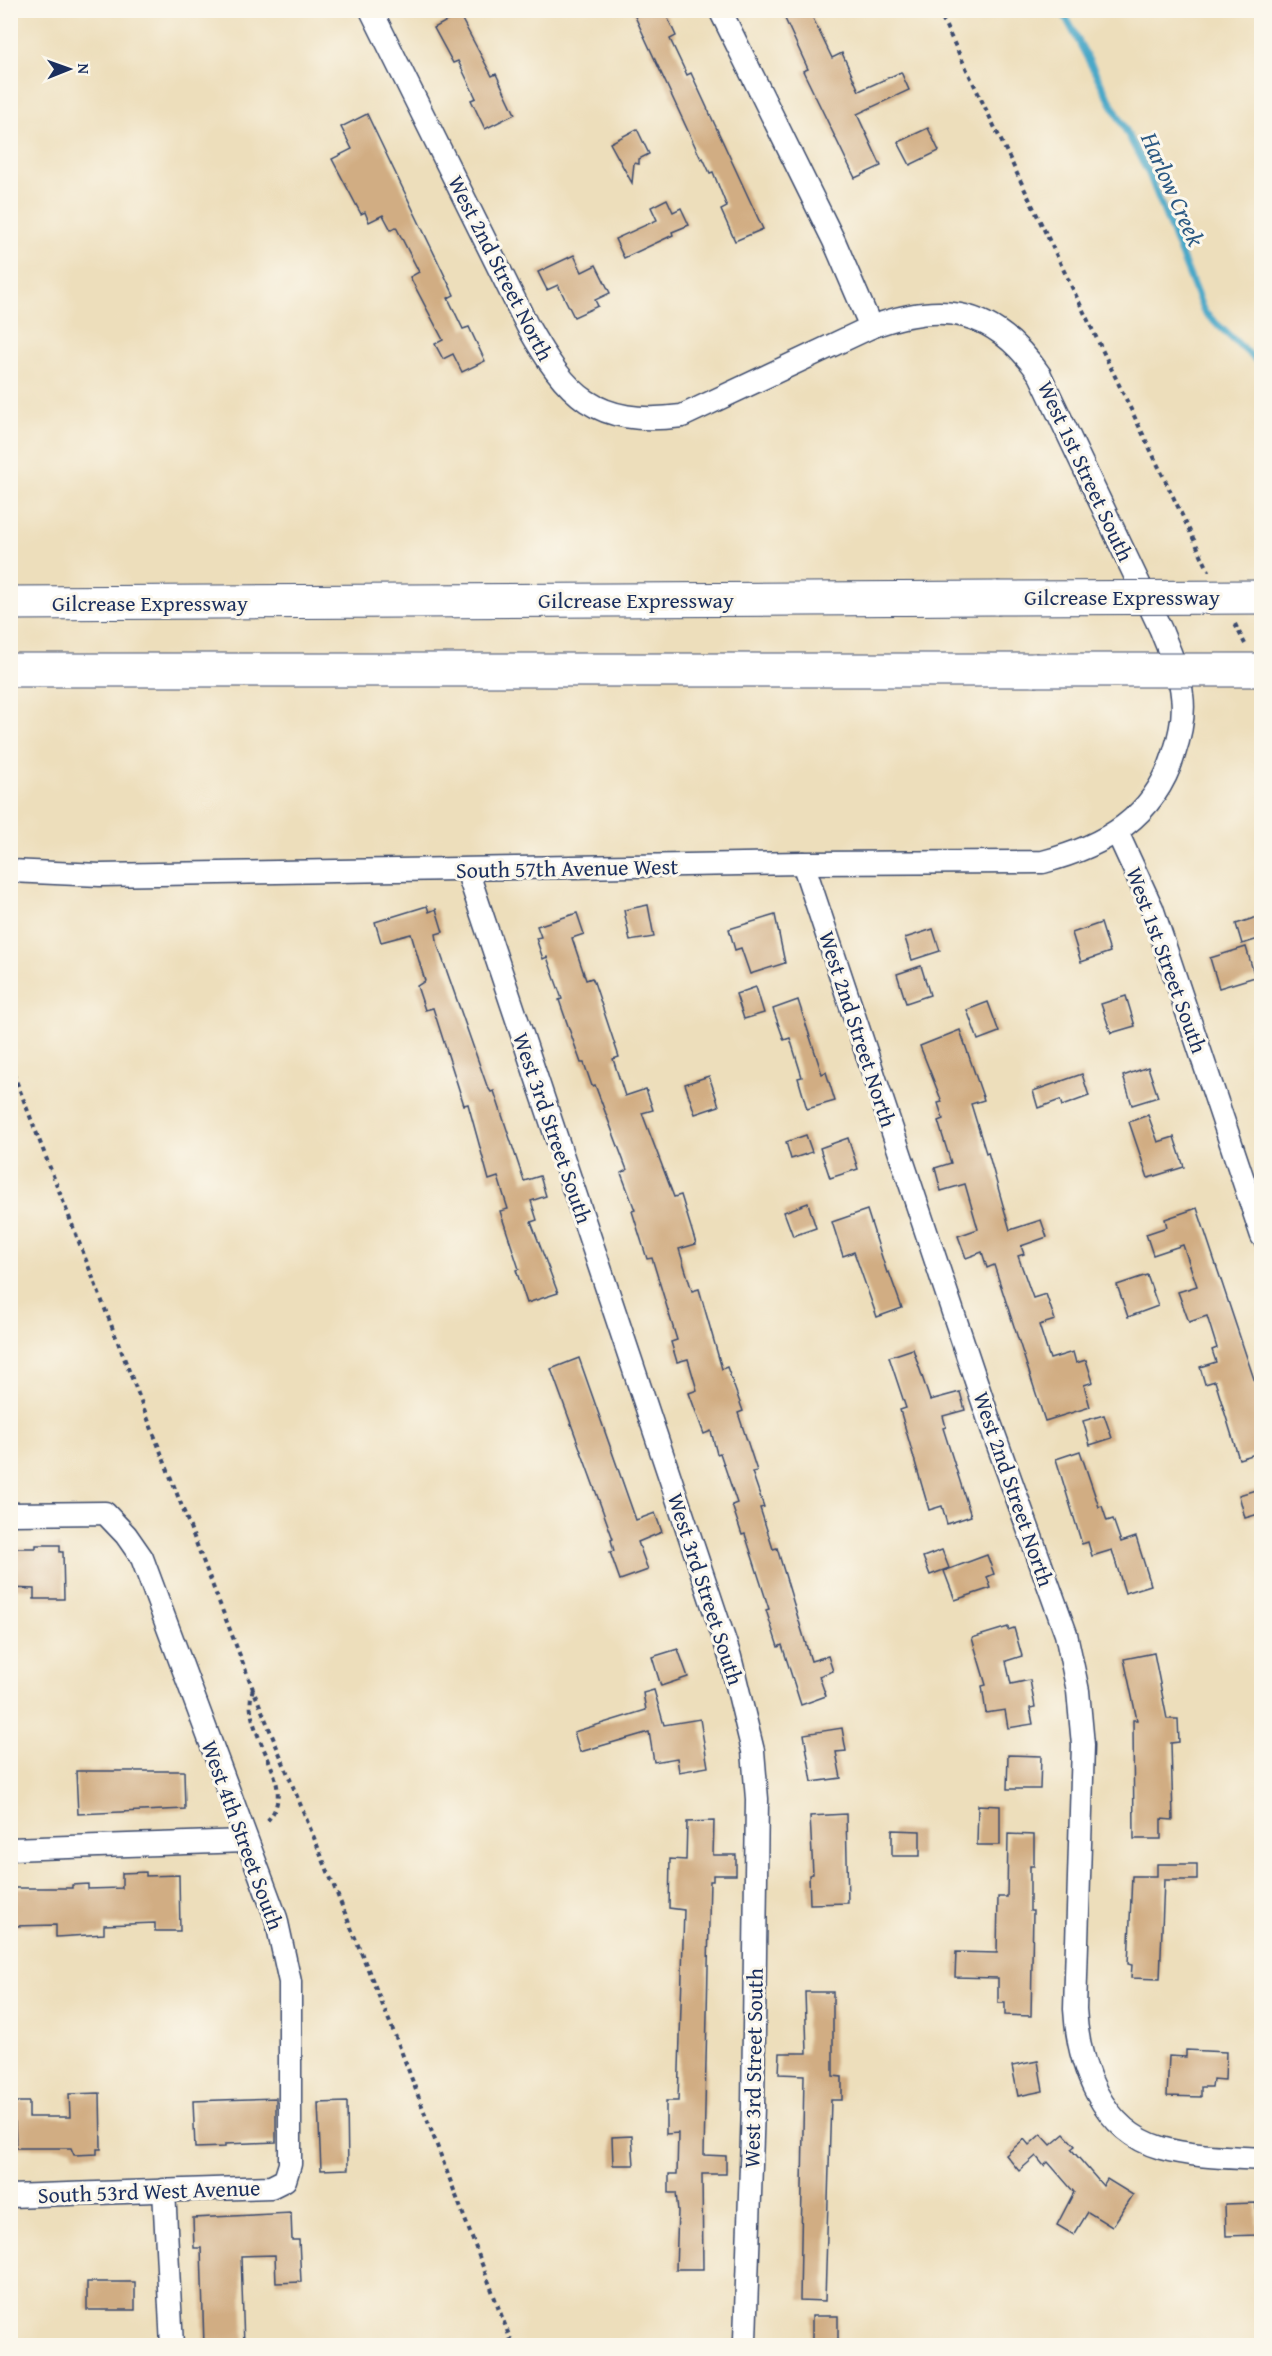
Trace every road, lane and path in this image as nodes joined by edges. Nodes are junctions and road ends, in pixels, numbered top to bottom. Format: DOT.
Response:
graph roads {
  1 [pos="371,10"];
  2 [pos="720,10"];
  3 [pos="938,10"];
  4 [pos="871,327"];
  5 [pos="1210,572"];
  6 [pos="1262,597"];
  7 [pos="10,603"];
  8 [pos="1230,615"];
  9 [pos="1254,658"];
  10 [pos="10,670"];
  11 [pos="1117,832"];
  12 [pos="803,863"];
  13 [pos="467,870"];
  14 [pos="10,871"];
  15 [pos="10,1065"];
  16 [pos="1262,1236"];
  17 [pos="10,1514"];
  18 [pos="253,1689"];
  19 [pos="246,1841"];
  20 [pos="10,1849"];
  21 [pos="1262,2159"];
  22 [pos="285,2180"];
  23 [pos="164,2190"];
  24 [pos="10,2196"];
  25 [pos="745,2340"];
  26 [pos="172,2346"];
  27 [pos="513,2346"];
  1 -- 4 [label="street, West 2nd Street North"];
  2 -- 4 [label="street"];
  3 -- 5 [label="path"];
  4 -- 11 [label="street, West 1st Street South"];
  6 -- 7 [label="highway, Gilcrease Expressway, bridge"];
  8 -- 9 [label="path"];
  9 -- 10 [label="highway, bridge"];
  11 -- 12 [label="street, South 57th Avenue West"];
  11 -- 16 [label="street, West 1st Street South"];
  12 -- 13 [label="street, South 57th Avenue West"];
  12 -- 21 [label="street, West 2nd Street North"];
  13 -- 14 [label="street, South 57th Avenue West"];
  13 -- 25 [label="street, West 3rd Street South"];
  15 -- 18 [label="path"];
  17 -- 19 [label="street, West 4th Street South"];
  18 -- 19 [label="path"];
  18 -- 27 [label="path"];
  19 -- 20 [label="street"];
  19 -- 22 [label="street, West 4th Street South"];
  22 -- 23 [label="street, South 53rd West Avenue"];
  23 -- 24 [label="street, South 53rd West Avenue"];
  23 -- 26 [label="street"];
}
